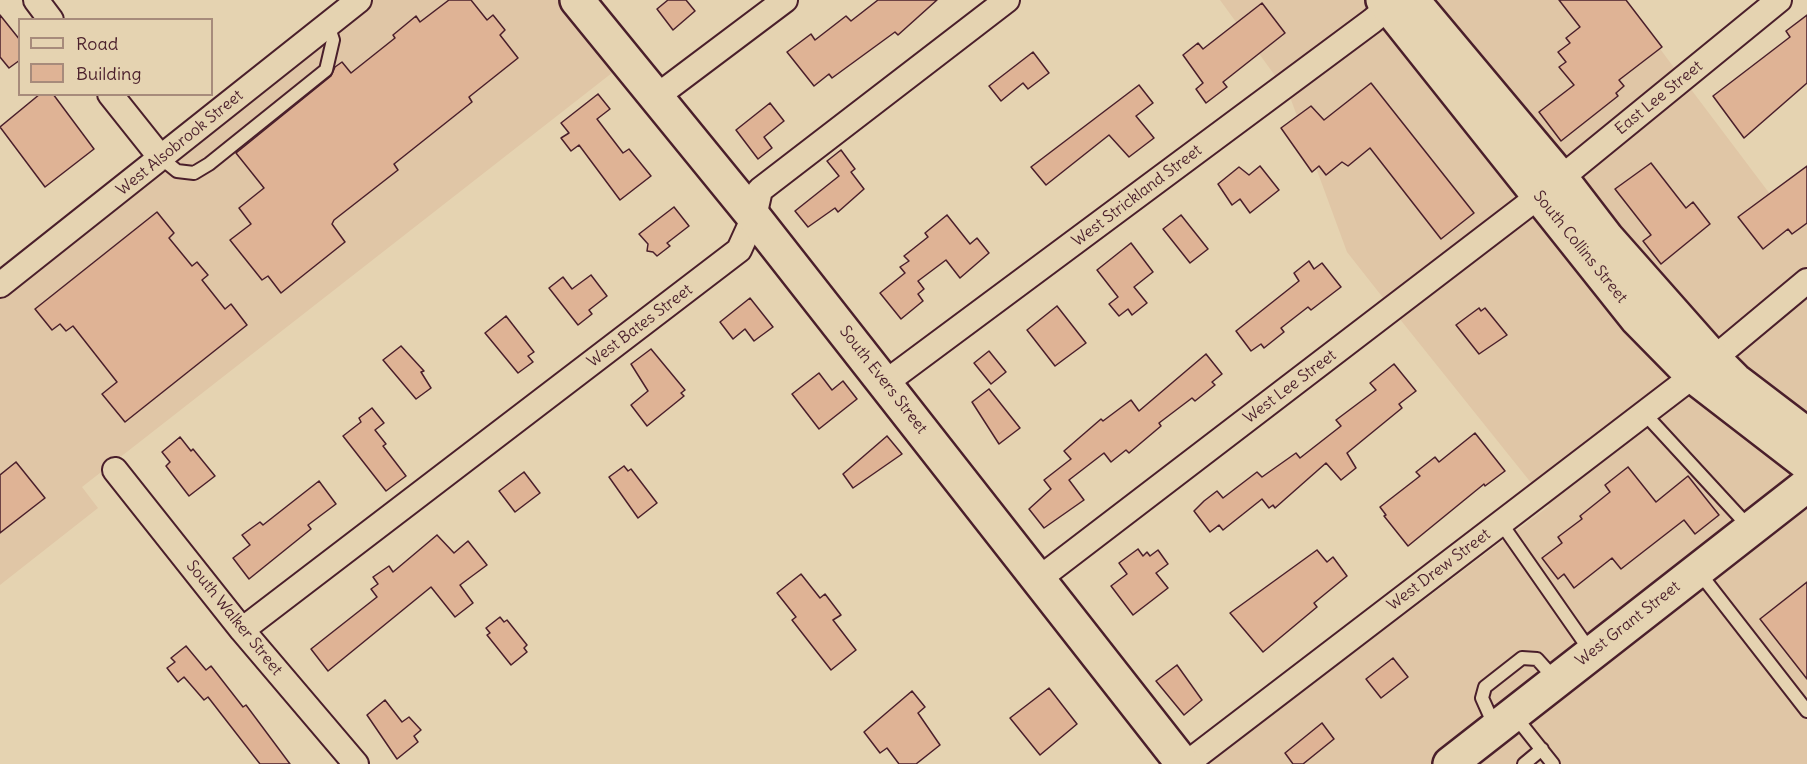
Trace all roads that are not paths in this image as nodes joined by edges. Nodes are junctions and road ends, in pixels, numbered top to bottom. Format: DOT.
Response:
graph roads {
  1 [pos="36,0"];
  2 [pos="359,0"];
  3 [pos="577,0"];
  4 [pos="785,0"];
  5 [pos="1006,0"];
  6 [pos="1779,0"];
  7 [pos="1395,2"];
  8 [pos="50,18"];
  9 [pos="328,24"];
  10 [pos="112,96"];
  11 [pos="656,97"];
  12 [pos="160,158"];
  13 [pos="1550,187"];
  14 [pos="754,217"];
  15 [pos="1807,281"];
  16 [pos="0,285"];
  17 [pos="1703,368"];
  18 [pos="885,383"];
  19 [pos="1644,413"];
  20 [pos="1807,435"];
  21 [pos="1807,464"];
  22 [pos="115,470"];
  23 [pos="1807,485"];
  24 [pos="1501,523"];
  25 [pos="1750,529"];
  26 [pos="1698,570"];
  27 [pos="1040,578"];
  28 [pos="242,630"];
  29 [pos="1592,653"];
  30 [pos="1805,703"];
  31 [pos="1505,721"];
  32 [pos="1542,749"];
  33 [pos="356,764"];
  34 [pos="1185,764"];
  35 [pos="1450,764"];
  36 [pos="1524,764"];
  37 [pos="1552,764"];
  1 -- 8 [label="street"];
  2 -- 9 [label="street, West Alsobrook Street"];
  3 -- 11 [label="street, South Evers Street"];
  4 -- 11 [label="street"];
  5 -- 14 [label="street, West Bates Street"];
  6 -- 13 [label="street, East Lee Street"];
  7 -- 13 [label="street, South Collins Street"];
  7 -- 18 [label="street, West Strickland Street"];
  9 -- 12 [label="street, West Alsobrook Street"];
  9 -- 12 [label="lane"];
  10 -- 12 [label="street"];
  11 -- 14 [label="street, South Evers Street"];
  12 -- 16 [label="street, West Alsobrook Street"];
  13 -- 17 [label="street, South Collins Street"];
  13 -- 27 [label="street, West Lee Street"];
  14 -- 18 [label="street, South Evers Street"];
  14 -- 28 [label="street, West Bates Street"];
  15 -- 17 [label="street, West Drew Street"];
  17 -- 19 [label="street, West Drew Street"];
  17 -- 20 [label="street, South Collins Street"];
  17 -- 21 [label="street, South Collins Street"];
  18 -- 27 [label="street, South Evers Street"];
  19 -- 24 [label="street, West Drew Street"];
  19 -- 25 [label="lane"];
  22 -- 28 [label="street, South Walker Street"];
  23 -- 25 [label="street, West Grant Street"];
  24 -- 29 [label="lane"];
  24 -- 34 [label="street, West Drew Street"];
  25 -- 26 [label="street, West Grant Street"];
  26 -- 29 [label="street, West Grant Street"];
  26 -- 30 [label="lane"];
  27 -- 34 [label="street, South Evers Street"];
  28 -- 33 [label="street, South Walker Street"];
  29 -- 31 [label="street, West Grant Street"];
  31 -- 32 [label="lane"];
  31 -- 35 [label="street, West Grant Street"];
  32 -- 36 [label="lane"];
  32 -- 37 [label="lane"];
}
